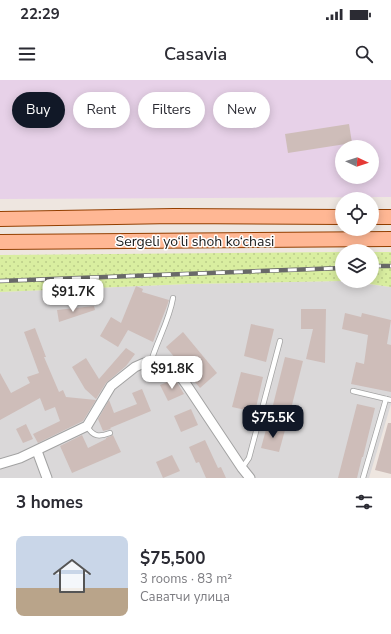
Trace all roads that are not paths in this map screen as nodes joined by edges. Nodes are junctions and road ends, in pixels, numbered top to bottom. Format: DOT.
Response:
graph roads {
  1 [pos="335,217"];
  2 [pos="379,217"];
  3 [pos="391,217"];
  4 [pos="0,219"];
  5 [pos="391,239"];
  6 [pos="0,242"];
  7 [pos="173,298"];
  8 [pos="280,341"];
  9 [pos="150,365"];
  10 [pos="353,392"];
  11 [pos="388,400"];
  12 [pos="87,426"];
  13 [pos="110,433"];
  14 [pos="37,451"];
  15 [pos="0,464"];
  16 [pos="242,468"];
  17 [pos="47,478"];
  18 [pos="250,478"];
  19 [pos="363,478"];
  1 -- 4 [label="main road, Sergeli yo‘li shoh ko‘chasi"];
  2 -- 3 [label="main road"];
  5 -- 6 [label="main road, Sergeli yo‘li shoh ko‘chasi"];
  7 -- 9 [label="lane"];
  8 -- 16 [label="lane"];
  9 -- 12 [label="street"];
  9 -- 16 [label="street"];
  10 -- 11 [label="lane"];
  11 -- 19 [label="lane"];
  12 -- 13 [label="lane"];
  12 -- 14 [label="street"];
  14 -- 15 [label="street"];
  14 -- 17 [label="street"];
  16 -- 18 [label="street"];
}
